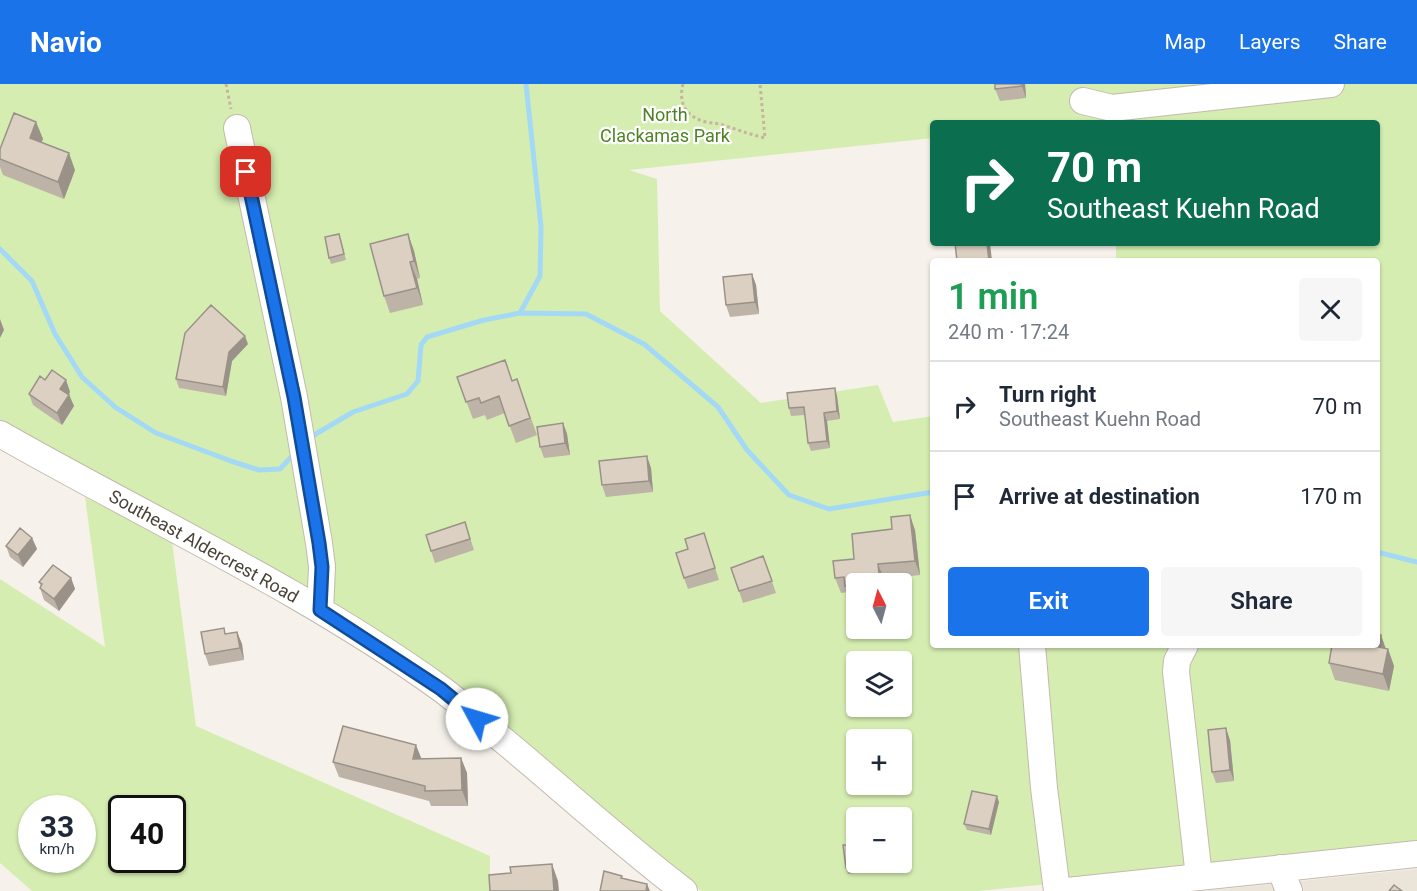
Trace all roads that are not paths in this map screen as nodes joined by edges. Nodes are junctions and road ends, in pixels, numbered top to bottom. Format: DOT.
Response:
graph roads {
  1 [pos="1330,84"];
  2 [pos="1083,101"];
  3 [pos="237,128"];
  4 [pos="0,434"];
  5 [pos="320,610"];
  6 [pos="1032,648"];
  7 [pos="1184,648"];
  8 [pos="1417,854"];
  9 [pos="1199,877"];
  10 [pos="1284,880"];
  11 [pos="684,891"];
  12 [pos="1057,891"];
  13 [pos="1067,891"];
  1 -- 2 [label="street"];
  3 -- 5 [label="street"];
  4 -- 5 [label="street, Southeast Aldercrest Road"];
  5 -- 11 [label="street, Southeast Aldercrest Road"];
  6 -- 12 [label="street"];
  7 -- 9 [label="street"];
  8 -- 10 [label="street"];
  9 -- 10 [label="street"];
  9 -- 13 [label="street"];
}
